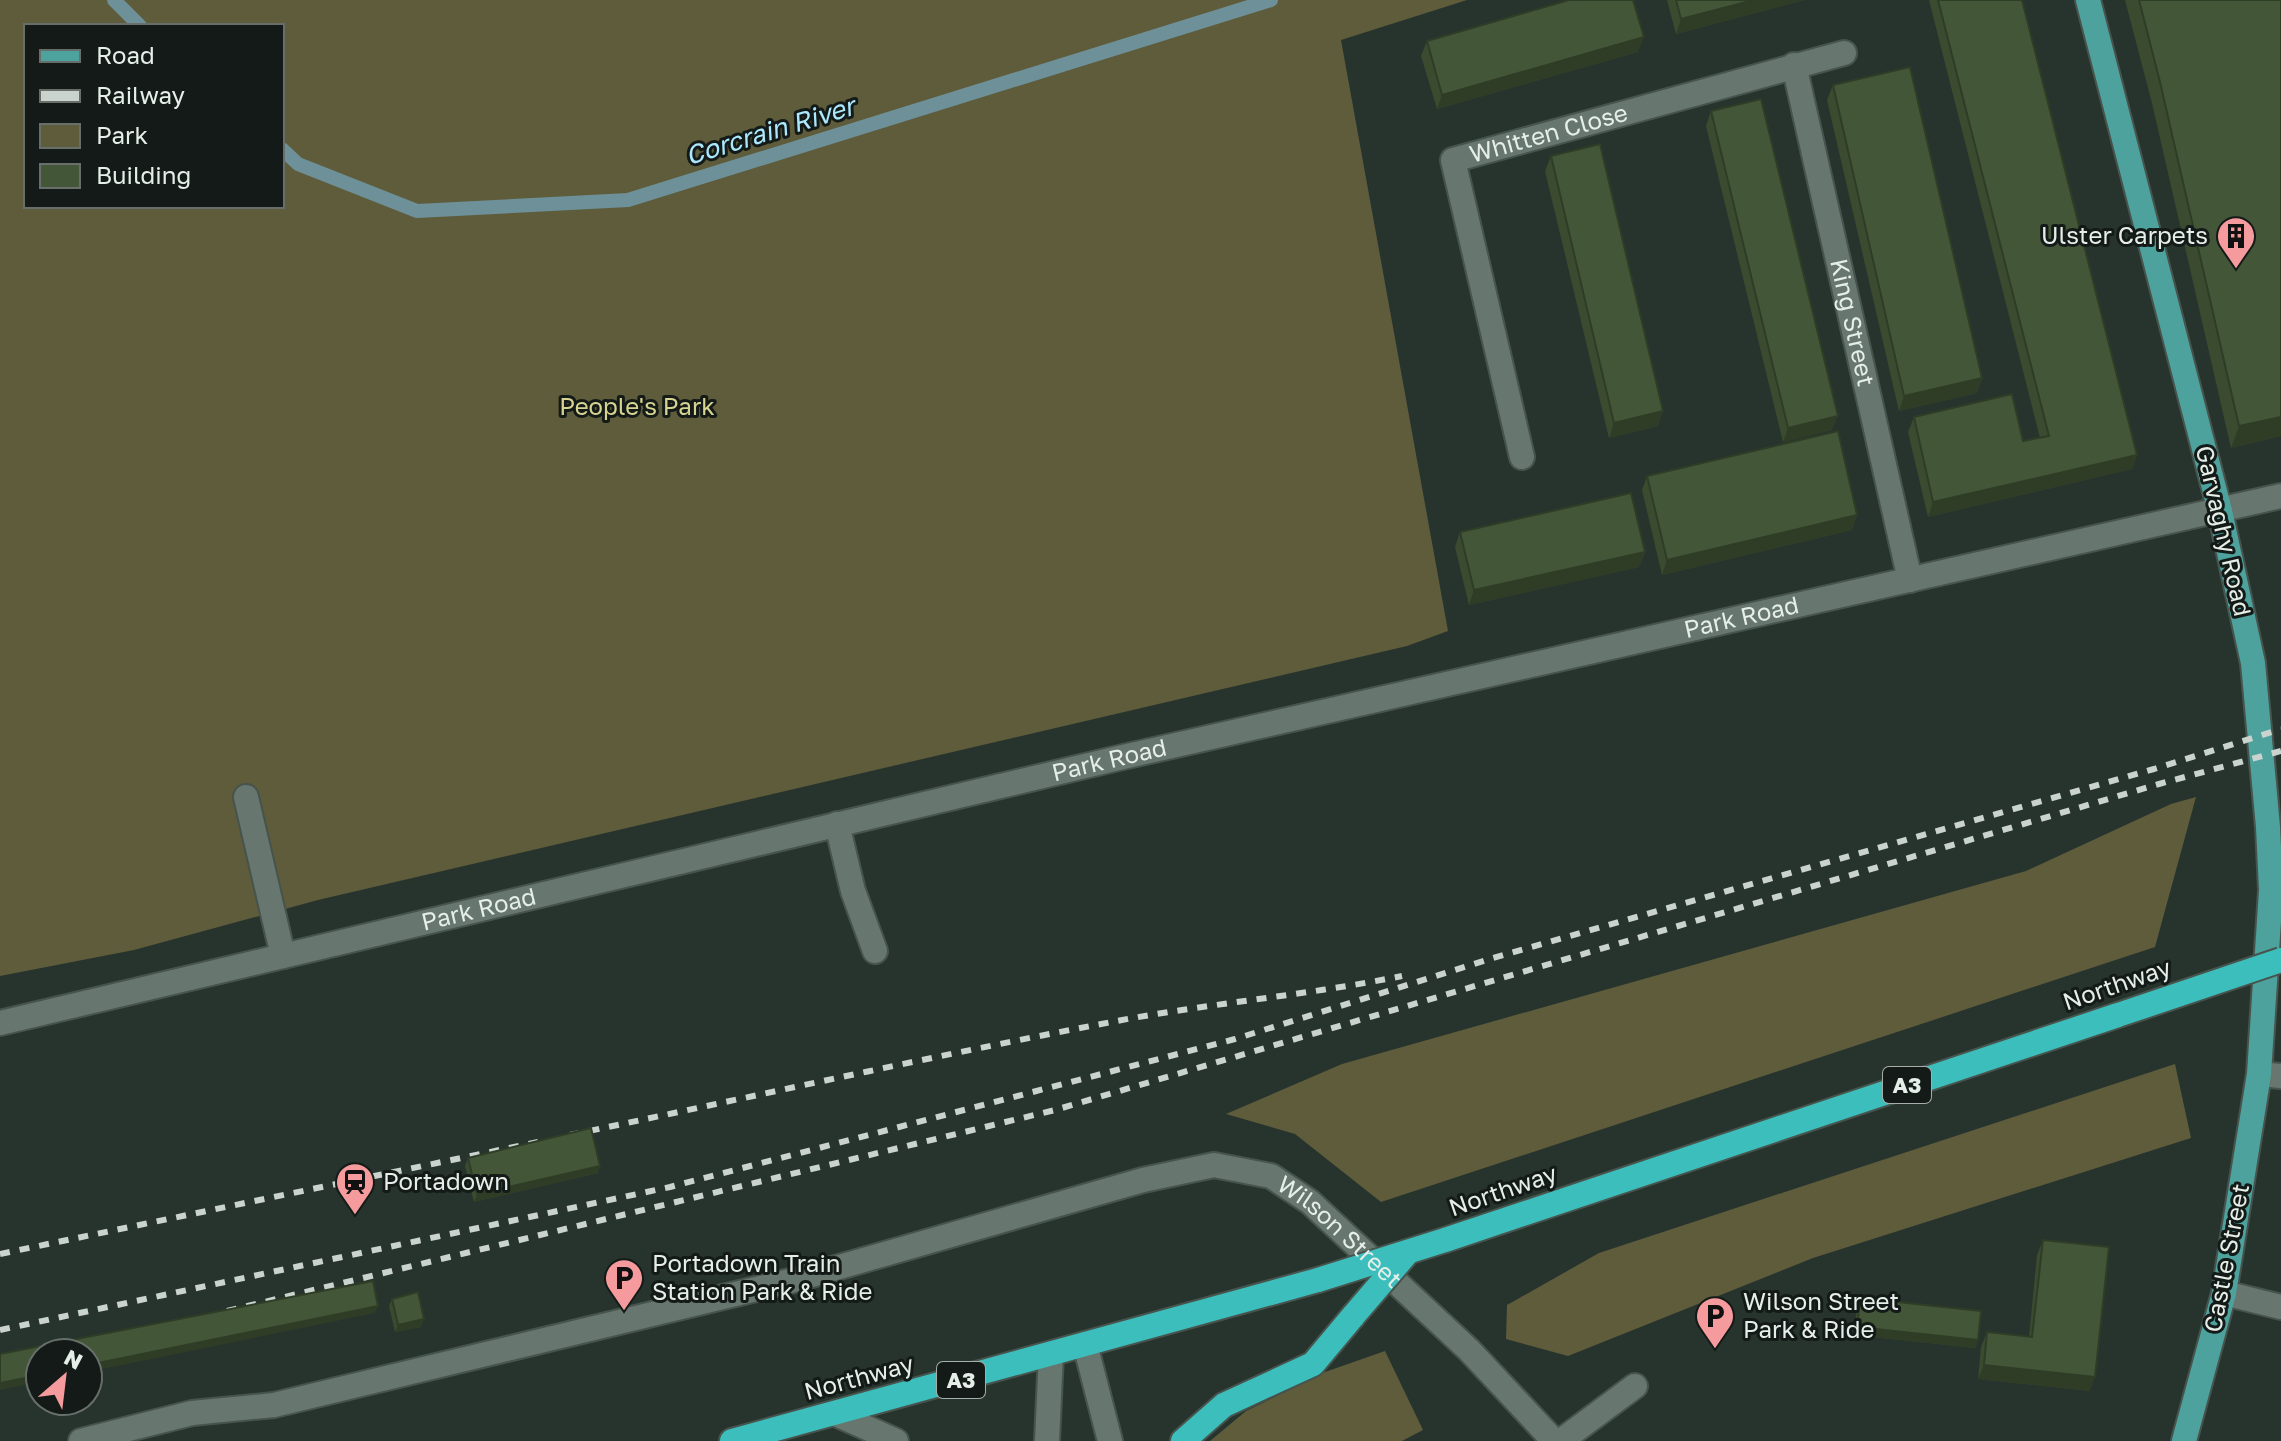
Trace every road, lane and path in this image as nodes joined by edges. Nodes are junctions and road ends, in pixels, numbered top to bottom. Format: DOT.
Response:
graph roads {
  1 [pos="2088,0"];
  2 [pos="1844,53"];
  3 [pos="1794,65"];
  4 [pos="1522,457"];
  5 [pos="2281,496"];
  6 [pos="2220,511"];
  7 [pos="1910,580"];
  8 [pos="246,797"];
  9 [pos="837,824"];
  10 [pos="875,951"];
  11 [pos="283,956"];
  12 [pos="2281,960"];
  13 [pos="0,1023"];
  14 [pos="2270,1075"];
  15 [pos="1408,1252"];
  16 [pos="2224,1293"];
  17 [pos="2281,1307"];
  18 [pos="1085,1344"];
  19 [pos="1051,1354"];
  20 [pos="1635,1386"];
  21 [pos="836,1414"];
  22 [pos="81,1441"];
  23 [pos="732,1441"];
  24 [pos="896,1441"];
  25 [pos="1047,1441"];
  26 [pos="1110,1441"];
  27 [pos="1183,1441"];
  28 [pos="1554,1441"];
  29 [pos="1561,1441"];
  30 [pos="2184,1441"];
  1 -- 6 [label="main road, Garvaghy Road"];
  2 -- 3 [label="street, Whitten Close"];
  3 -- 4 [label="street, Whitten Close"];
  3 -- 7 [label="street, King Street"];
  5 -- 6 [label="street, Park Road"];
  6 -- 7 [label="street, Park Road"];
  6 -- 14 [label="main road, Garvaghy Road"];
  7 -- 9 [label="street, Park Road"];
  8 -- 11 [label="street"];
  9 -- 10 [label="street"];
  9 -- 11 [label="street, Park Road"];
  11 -- 13 [label="street, Park Road"];
  12 -- 15 [label="highway, Northway / A3, bridge"];
  14 -- 16 [label="main road, Castle Street"];
  15 -- 18 [label="highway, Northway / A3, bridge"];
  15 -- 27 [label="highway, bridge"];
  16 -- 17 [label="street"];
  16 -- 30 [label="main road, Castle Street"];
  18 -- 19 [label="highway, Northway / A3"];
  18 -- 26 [label="street"];
  19 -- 21 [label="highway, Northway / A3"];
  19 -- 25 [label="street"];
  20 -- 29 [label="street"];
  21 -- 23 [label="highway, Northway / A3"];
  21 -- 24 [label="street"];
  22 -- 28 [label="street, Wilson Street"];
}
